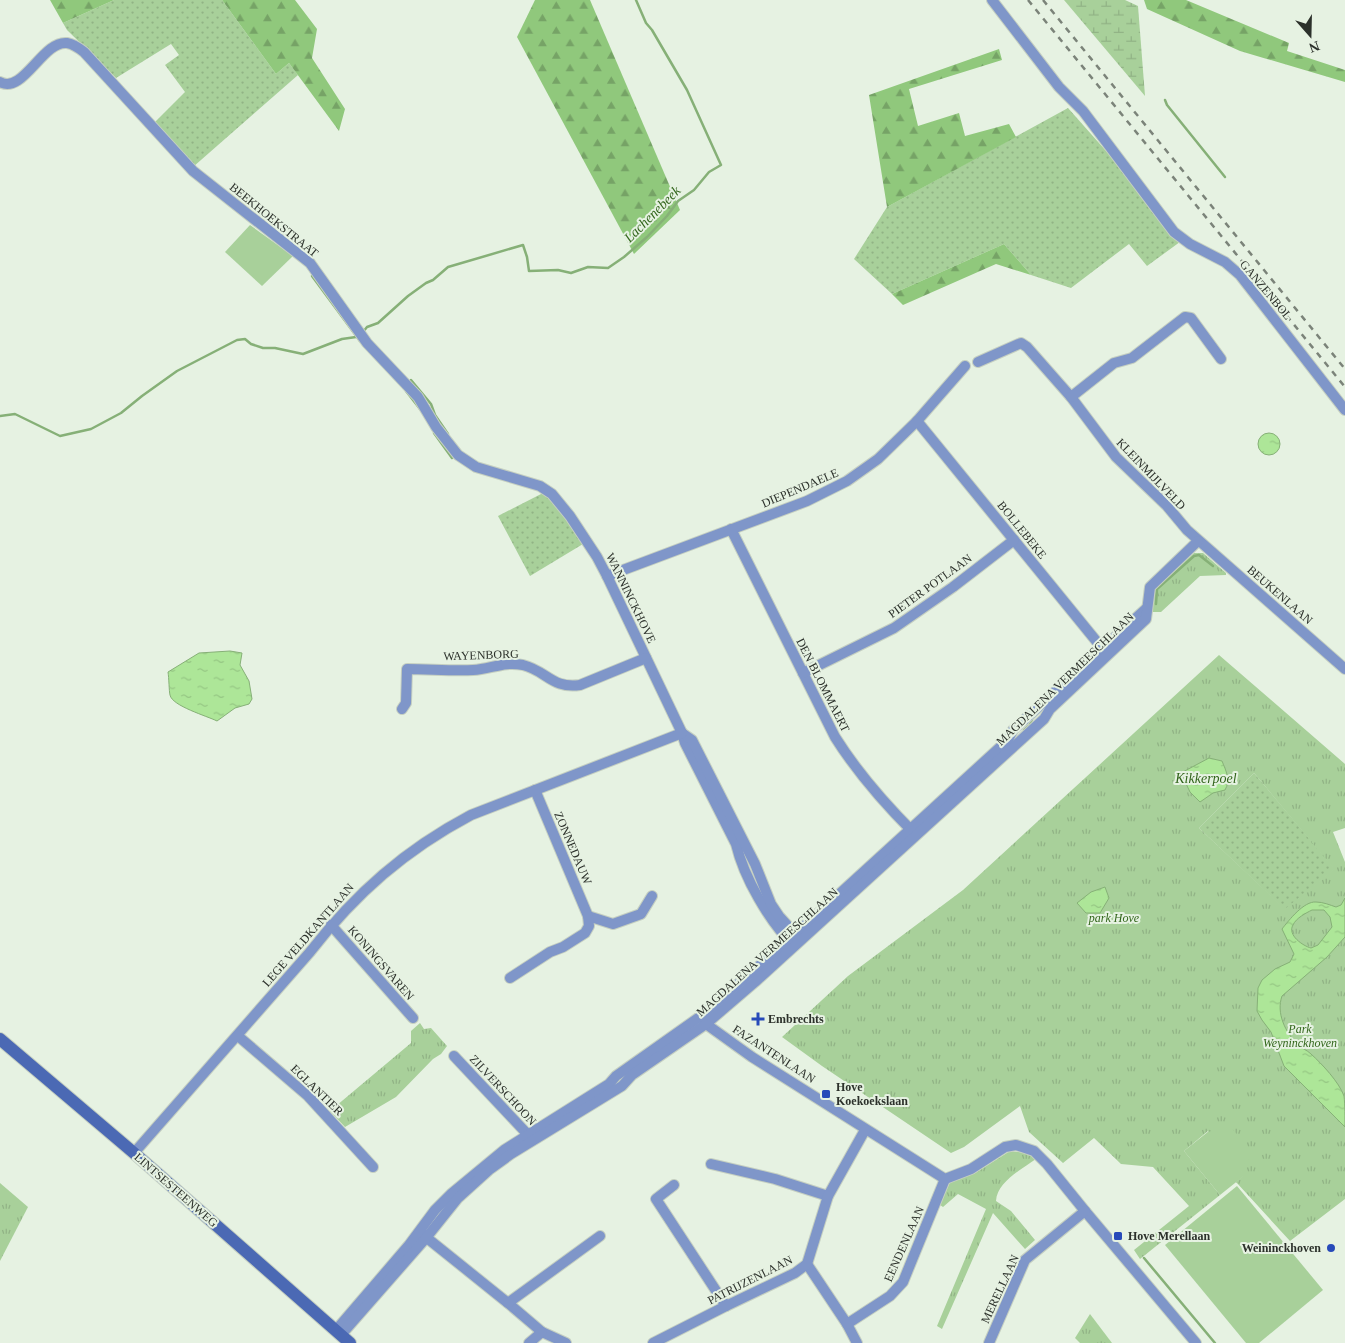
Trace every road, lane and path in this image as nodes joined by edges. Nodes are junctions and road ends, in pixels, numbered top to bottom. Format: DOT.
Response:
graph roads {
  1 [pos="992,0"];
  2 [pos="0,82"];
  3 [pos="1221,359"];
  4 [pos="978,362"];
  5 [pos="966,366"];
  6 [pos="1071,397"];
  7 [pos="1345,410"];
  8 [pos="917,421"];
  9 [pos="540,486"];
  10 [pos="731,529"];
  11 [pos="1014,540"];
  12 [pos="1198,541"];
  13 [pos="607,576"];
  14 [pos="1105,652"];
  15 [pos="646,658"];
  16 [pos="1345,669"];
  17 [pos="803,673"];
  18 [pos="402,709"];
  19 [pos="682,733"];
  20 [pos="535,790"];
  21 [pos="914,832"];
  22 [pos="652,896"];
  23 [pos="588,916"];
  24 [pos="331,925"];
  25 [pos="795,940"];
  26 [pos="510,978"];
  27 [pos="413,1018"];
  28 [pos="704,1020"];
  29 [pos="238,1036"];
  30 [pos="0,1039"];
  31 [pos="454,1056"];
  32 [pos="866,1130"];
  33 [pos="532,1138"];
  34 [pos="134,1153"];
  35 [pos="711,1164"];
  36 [pos="373,1167"];
  37 [pos="945,1179"];
  38 [pos="674,1185"];
  39 [pos="828,1196"];
  40 [pos="1085,1212"];
  41 [pos="423,1235"];
  42 [pos="600,1236"];
  43 [pos="807,1264"];
  44 [pos="508,1303"];
  45 [pos="726,1306"];
  46 [pos="846,1324"];
  47 [pos="542,1332"];
  48 [pos="343,1336"];
  49 [pos="658,1342"];
  50 [pos="529,1343"];
  51 [pos="566,1343"];
  52 [pos="857,1343"];
  53 [pos="989,1343"];
  54 [pos="1196,1343"];
  1 -- 7 [label="street, GANZENBOL"];
  2 -- 9 [label="street, BEEKHOEKSTRAAT"];
  3 -- 6 [label="street"];
  4 -- 6 [label="street, KLEINMIJLVELD"];
  5 -- 8 [label="street, DIEPENDAELE"];
  6 -- 12 [label="street, KLEINMIJLVELD"];
  8 -- 10 [label="street, DIEPENDAELE"];
  8 -- 11 [label="street, BOLLEBEKE"];
  9 -- 13 [label="street, WANNINCKHOVE"];
  10 -- 13 [label="street, DIEPENDAELE"];
  10 -- 17 [label="street, DEN BLOMMAERT"];
  11 -- 14 [label="street, BOLLEBEKE"];
  11 -- 17 [label="street, PIETER POTLAAN"];
  12 -- 14 [label="street, MAGDALENA VERMEESCHLAAN"];
  12 -- 16 [label="street, BEUKENLAAN"];
  13 -- 15 [label="street, WANNINCKHOVE"];
  14 -- 21 [label="street, MAGDALENA VERMEESCHLAAN"];
  15 -- 18 [label="street, WAYENBORG"];
  15 -- 19 [label="street, WANNINCKHOVE"];
  17 -- 21 [label="street, DEN BLOMMAERT"];
  19 -- 20 [label="street, LEGE VELDKANTLAAN"];
  19 -- 25 [label="street, WANNINCKHOVE"];
  20 -- 23 [label="street, ZONNEDAUW"];
  20 -- 24 [label="street, LEGE VELDKANTLAAN"];
  21 -- 25 [label="street, MAGDALENA VERMEESCHLAAN"];
  22 -- 23 [label="street"];
  23 -- 26 [label="street"];
  24 -- 27 [label="street, KONINGSVAREN"];
  24 -- 29 [label="street, LEGE VELDKANTLAAN"];
  25 -- 28 [label="street, MAGDALENA VERMEESCHLAAN"];
  28 -- 32 [label="street, FAZANTENLAAN"];
  28 -- 33 [label="street, MAGDALENA VERMEESCHLAAN"];
  29 -- 34 [label="street, LEGE VELDKANTLAAN"];
  29 -- 36 [label="street, EGLANTIER"];
  30 -- 34 [label="street, LINTSESTEENWEG"];
  31 -- 33 [label="street, ZILVERSCHOON"];
  32 -- 37 [label="street, FAZANTENLAAN"];
  32 -- 39 [label="street, PATRIJZENLAAN"];
  33 -- 41 [label="street, MAGDALENA VERMEESCHLAAN"];
  34 -- 48 [label="street, LINTSESTEENWEG"];
  35 -- 39 [label="street"];
  37 -- 40 [label="street"];
  37 -- 46 [label="street, EENDENLAAN"];
  38 -- 45 [label="street"];
  39 -- 43 [label="street, PATRIJZENLAAN"];
  40 -- 53 [label="street, MERELLAAN"];
  40 -- 54 [label="street"];
  41 -- 44 [label="street"];
  41 -- 48 [label="street, MAGDALENA VERMEESCHLAAN"];
  42 -- 44 [label="street"];
  43 -- 45 [label="street, PATRIJZENLAAN"];
  43 -- 46 [label="street"];
  44 -- 47 [label="street"];
  45 -- 49 [label="street, PATRIJZENLAAN"];
  46 -- 52 [label="street"];
  47 -- 50 [label="street"];
  47 -- 51 [label="street"];
}
